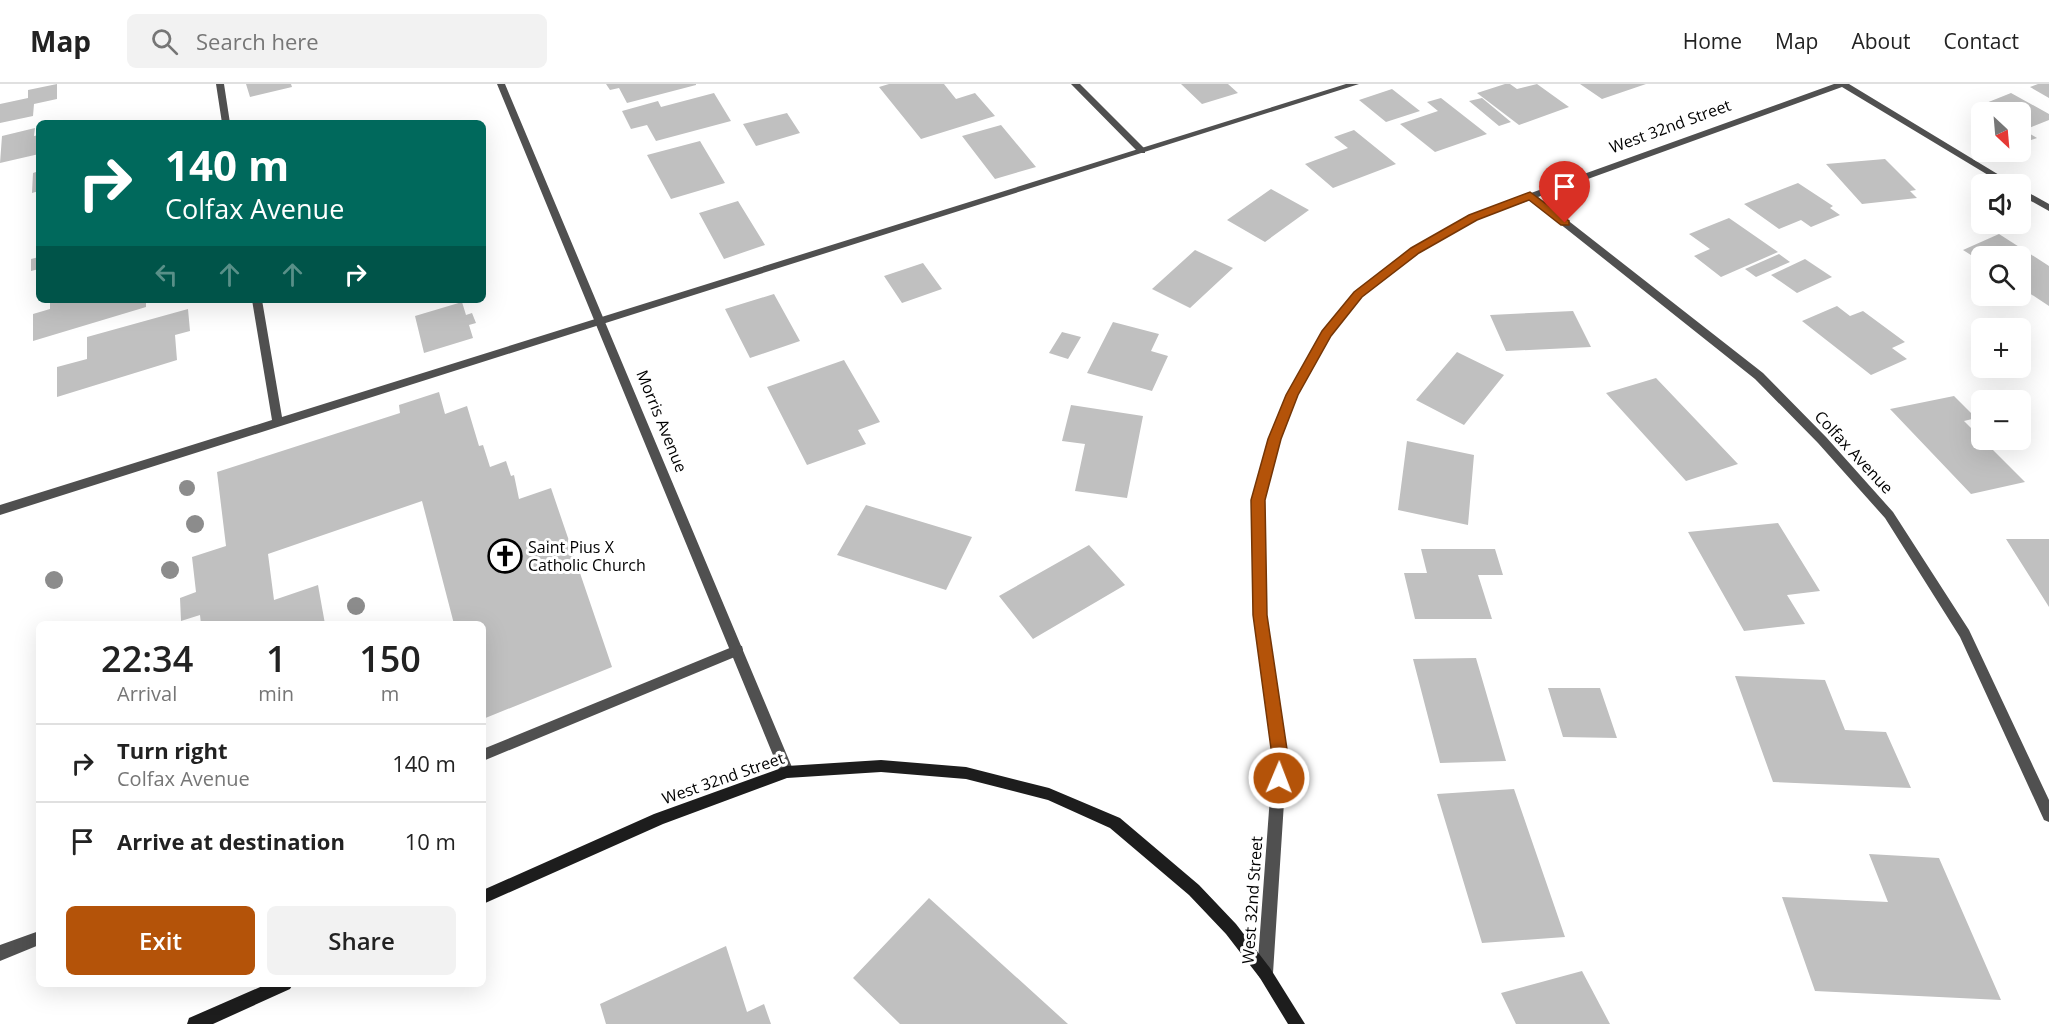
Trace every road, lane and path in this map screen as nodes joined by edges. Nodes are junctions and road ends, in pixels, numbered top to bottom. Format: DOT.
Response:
graph roads {
  1 [pos="220,84"];
  2 [pos="501,84"];
  3 [pos="1075,84"];
  4 [pos="1355,84"];
  5 [pos="1842,84"];
  6 [pos="226,120"];
  7 [pos="1142,151"];
  8 [pos="1992,174"];
  9 [pos="1530,195"];
  10 [pos="2031,197"];
  11 [pos="2049,208"];
  12 [pos="258,303"];
  13 [pos="601,322"];
  14 [pos="278,423"];
  15 [pos="0,510"];
  16 [pos="737,650"];
  17 [pos="486,754"];
  18 [pos="787,772"];
  19 [pos="2049,815"];
  20 [pos="486,896"];
  21 [pos="36,939"];
  22 [pos="0,953"];
  23 [pos="1265,973"];
  24 [pos="278,987"];
  25 [pos="195,1024"];
  26 [pos="1297,1024"];
  1 -- 6 [label="street"];
  2 -- 13 [label="street, Morris Avenue"];
  3 -- 7 [label="street"];
  4 -- 7 [label="street"];
  5 -- 8 [label="street"];
  5 -- 9 [label="street, West 32nd Street"];
  7 -- 13 [label="street"];
  9 -- 19 [label="street, Colfax Avenue"];
  9 -- 23 [label="street, West 32nd Street"];
  10 -- 11 [label="street"];
  12 -- 14 [label="street"];
  13 -- 14 [label="street"];
  13 -- 16 [label="street, Morris Avenue"];
  14 -- 15 [label="street"];
  16 -- 17 [label="street"];
  16 -- 18 [label="street, Morris Avenue"];
  18 -- 20 [label="street, West 32nd Street"];
  18 -- 23 [label="street, West 32nd Street"];
  21 -- 22 [label="street"];
  23 -- 26 [label="street"];
  24 -- 25 [label="street"];
}
